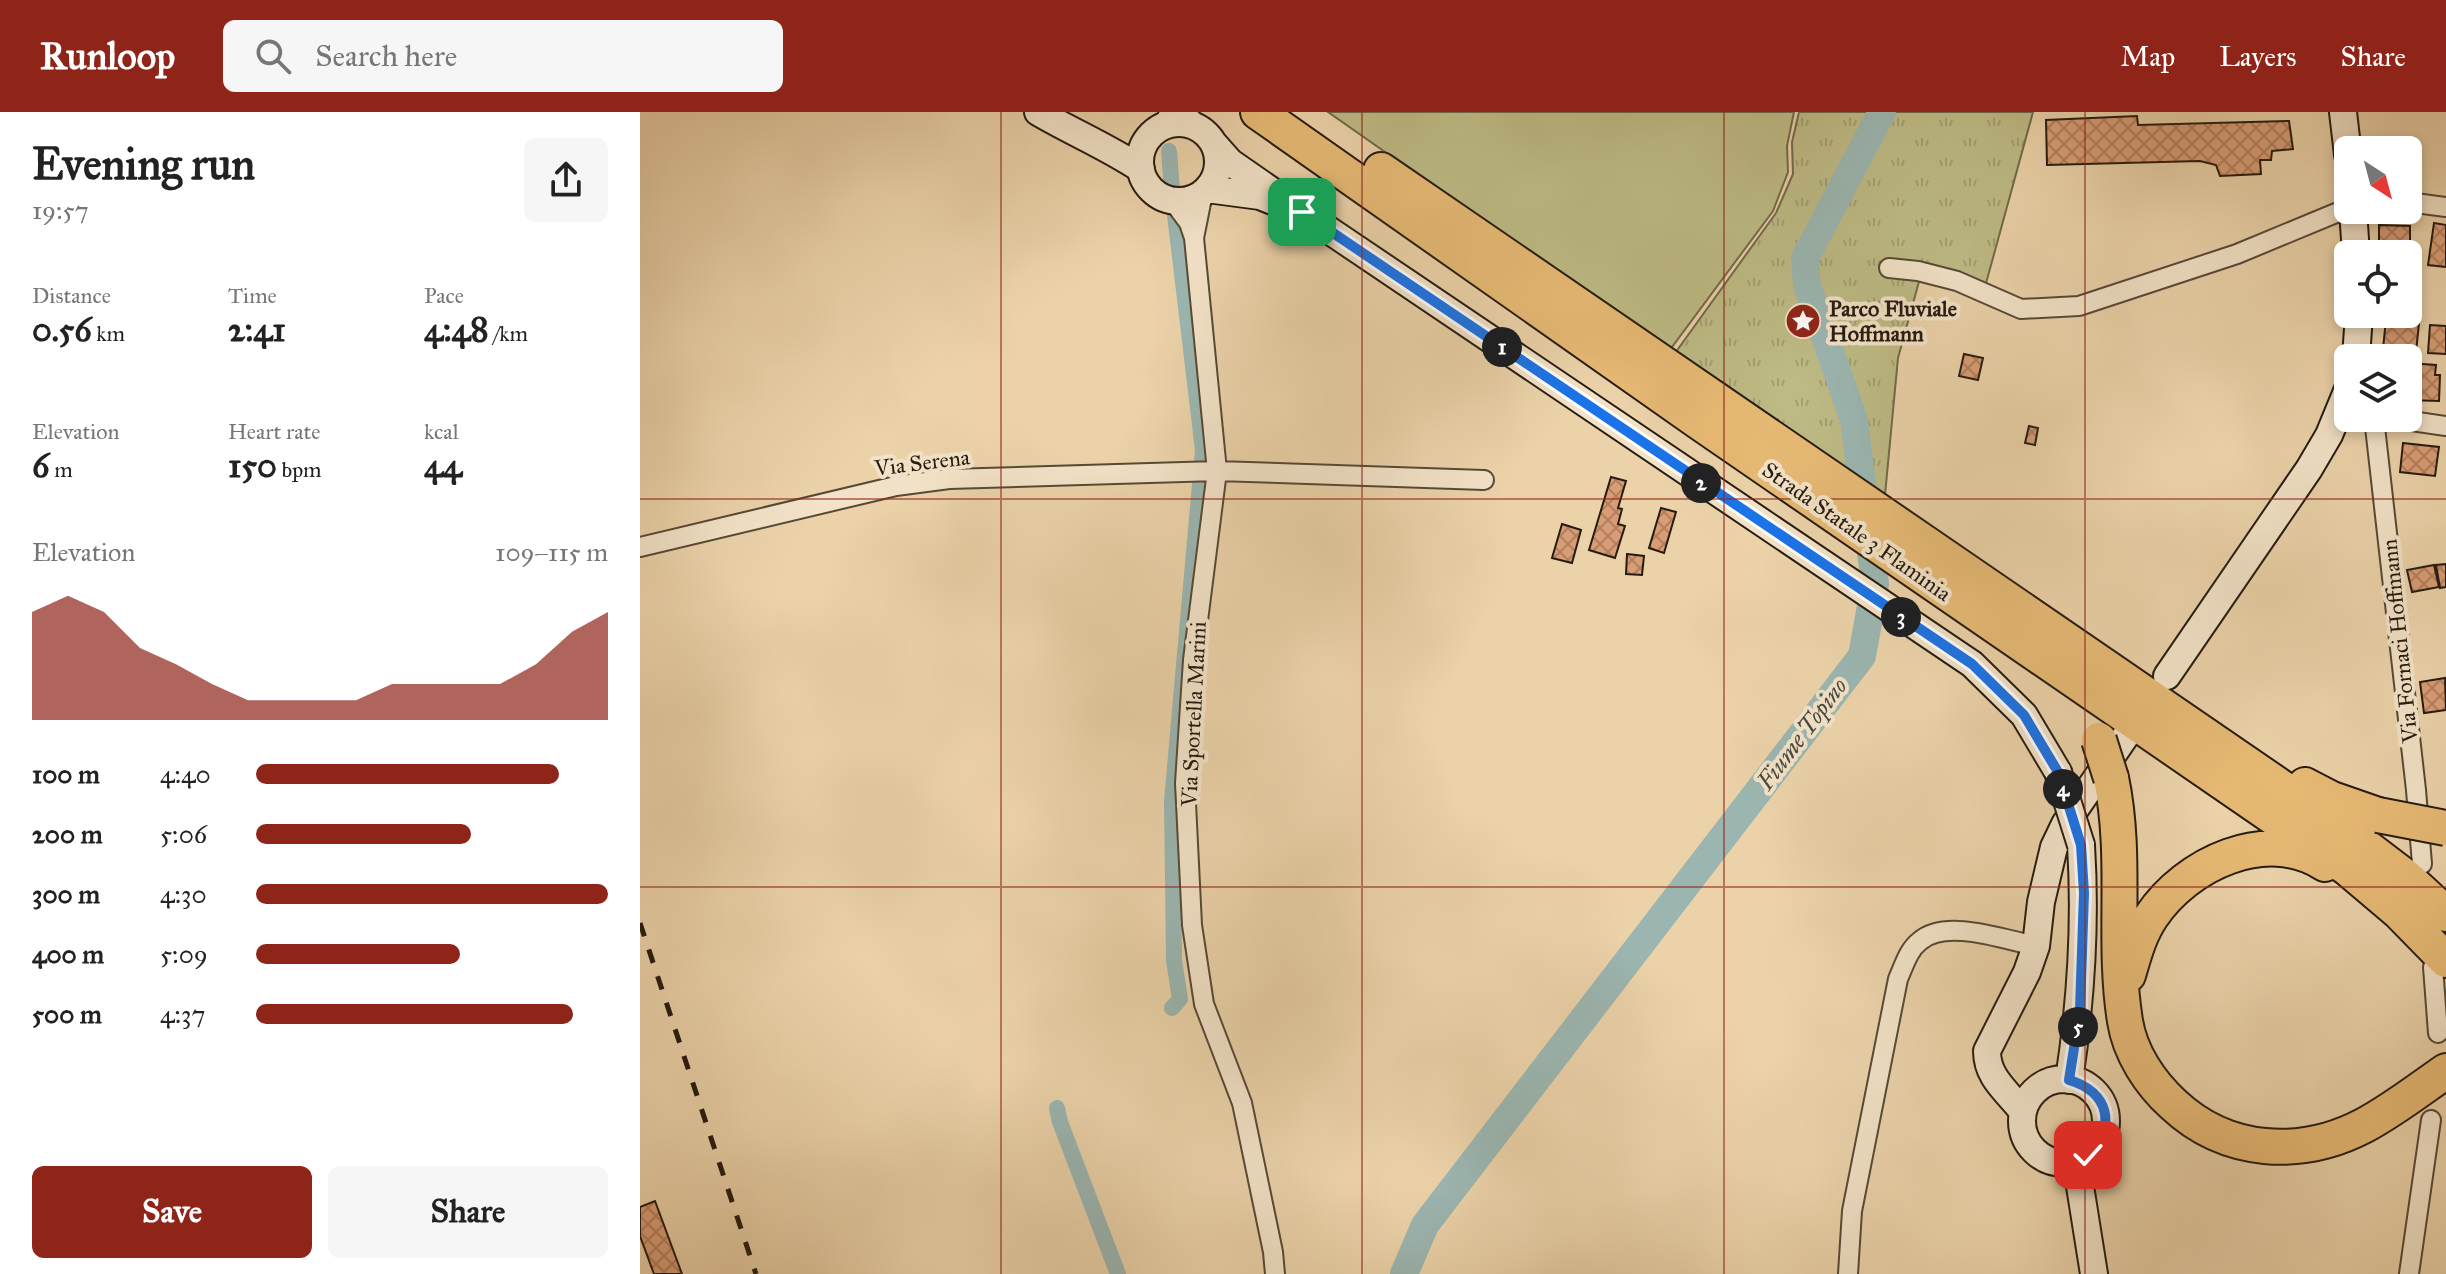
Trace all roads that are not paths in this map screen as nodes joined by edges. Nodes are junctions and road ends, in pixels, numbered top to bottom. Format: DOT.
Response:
graph roads {
  1 [pos="1038,112"];
  2 [pos="1258,112"];
  3 [pos="1295,112"];
  4 [pos="2343,112"];
  5 [pos="1181,125"];
  6 [pos="1078,136"];
  7 [pos="2346,136"];
  8 [pos="1141,169"];
  9 [pos="1205,191"];
  10 [pos="1172,200"];
  11 [pos="2422,204"];
  12 [pos="2446,207"];
  13 [pos="1302,212"];
  14 [pos="2334,215"];
  15 [pos="1194,238"];
  16 [pos="1889,268"];
  17 [pos="2334,423"];
  18 [pos="2422,423"];
  19 [pos="2446,426"];
  20 [pos="2376,432"];
  21 [pos="1216,471"];
  22 [pos="1484,480"];
  23 [pos="640,547"];
  24 [pos="1966,589"];
  25 [pos="2167,676"];
  26 [pos="2113,737"];
  27 [pos="2446,828"];
  28 [pos="2422,864"];
  29 [pos="2399,912"];
  30 [pos="2446,914"];
  31 [pos="2036,946"];
  32 [pos="2440,964"];
  33 [pos="2122,995"];
  34 [pos="1997,1030"];
  35 [pos="2438,1033"];
  36 [pos="2446,1071"];
  37 [pos="2069,1080"];
  38 [pos="2038,1088"];
  39 [pos="2023,1112"];
  40 [pos="2431,1120"];
  41 [pos="2076,1161"];
  42 [pos="1275,1274"];
  43 [pos="1848,1274"];
  44 [pos="2094,1274"];
  45 [pos="2409,1274"];
  1 -- 6 [label="main road"];
  2 -- 24 [label="highway, Strada Statale 3 Flaminia"];
  3 -- 24 [label="highway, Strada Statale 3 Flaminia"];
  4 -- 7 [label="main road"];
  5 -- 6 [label="main road"];
  5 -- 8 [label="main road"];
  5 -- 9 [label="main road, Via Sportella Marini"];
  5 -- 13 [label="main road"];
  6 -- 8 [label="main road"];
  8 -- 10 [label="main road"];
  9 -- 10 [label="main road"];
  9 -- 13 [label="main road"];
  9 -- 15 [label="street, Via Sportella Marini"];
  10 -- 15 [label="street"];
  11 -- 12 [label="street"];
  13 -- 37 [label="main road, bridge"];
  14 -- 16 [label="street"];
  15 -- 21 [label="street, Via Sportella Marini"];
  17 -- 25 [label="main road"];
  18 -- 19 [label="street"];
  20 -- 28 [label="street, Via Fornaci Hoffmann"];
  21 -- 22 [label="street, Via Serena"];
  21 -- 23 [label="street, Via Serena"];
  21 -- 42 [label="street, Via Sportella Marini"];
  24 -- 26 [label="highway"];
  24 -- 27 [label="highway, bridge"];
  24 -- 29 [label="highway, Strada Statale 3 Flaminia"];
  24 -- 30 [label="highway, Strada Statale 3 Flaminia"];
  26 -- 31 [label="main road"];
  26 -- 33 [label="highway, bridge"];
  29 -- 32 [label="highway, Strada Statale 3 Flaminia"];
  29 -- 33 [label="highway"];
  31 -- 34 [label="main road"];
  31 -- 43 [label="street"];
  32 -- 35 [label="street"];
  33 -- 36 [label="highway"];
  34 -- 38 [label="main road"];
  34 -- 39 [label="main road"];
  37 -- 38 [label="main road"];
  37 -- 41 [label="main road"];
  38 -- 39 [label="main road"];
  39 -- 41 [label="main road"];
  40 -- 45 [label="street"];
  41 -- 44 [label="main road"];
}
